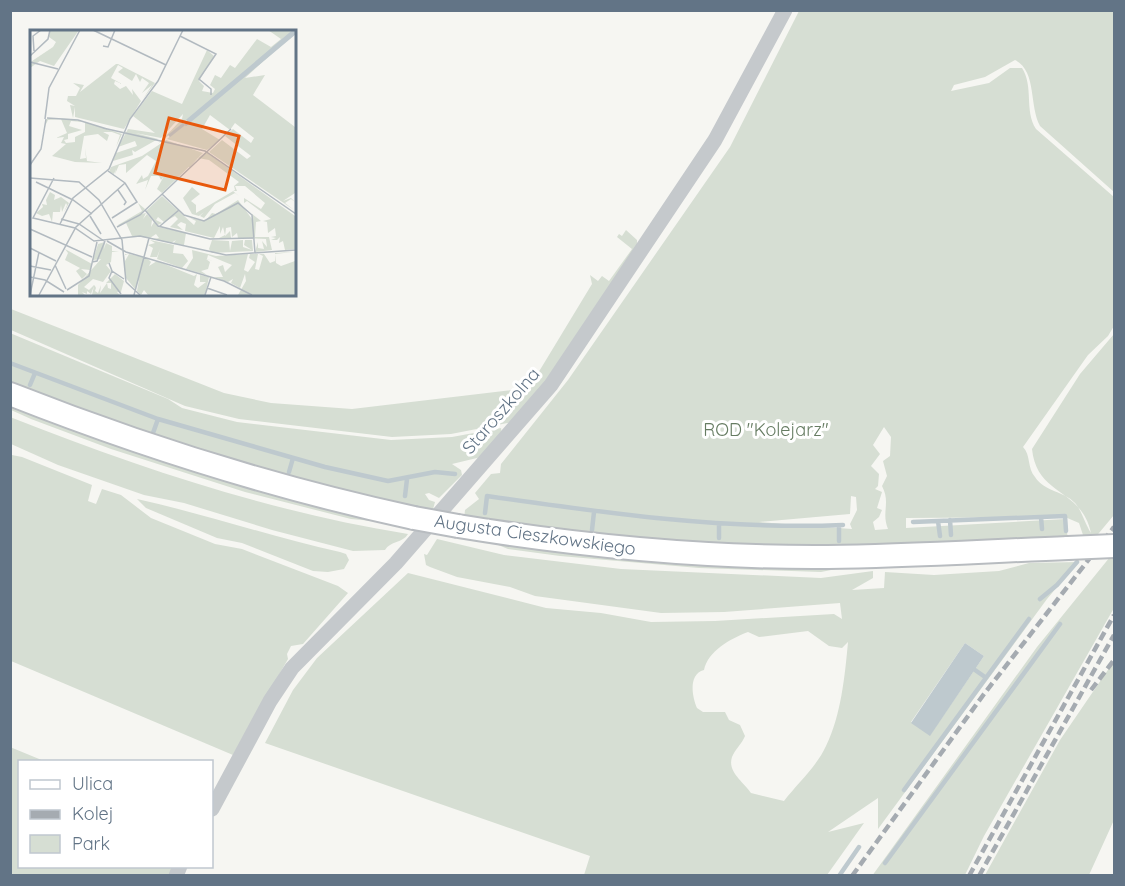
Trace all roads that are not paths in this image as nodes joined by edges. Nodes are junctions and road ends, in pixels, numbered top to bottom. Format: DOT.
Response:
graph roads {
  1 [pos="785,10"];
  2 [pos="10,394"];
  3 [pos="1114,546"];
  4 [pos="213,807"];
  1 -- 4 [label="street, Staroszkolna"];
  2 -- 3 [label="main road, Augusta Cieszkowskiego, bridge"];
}
